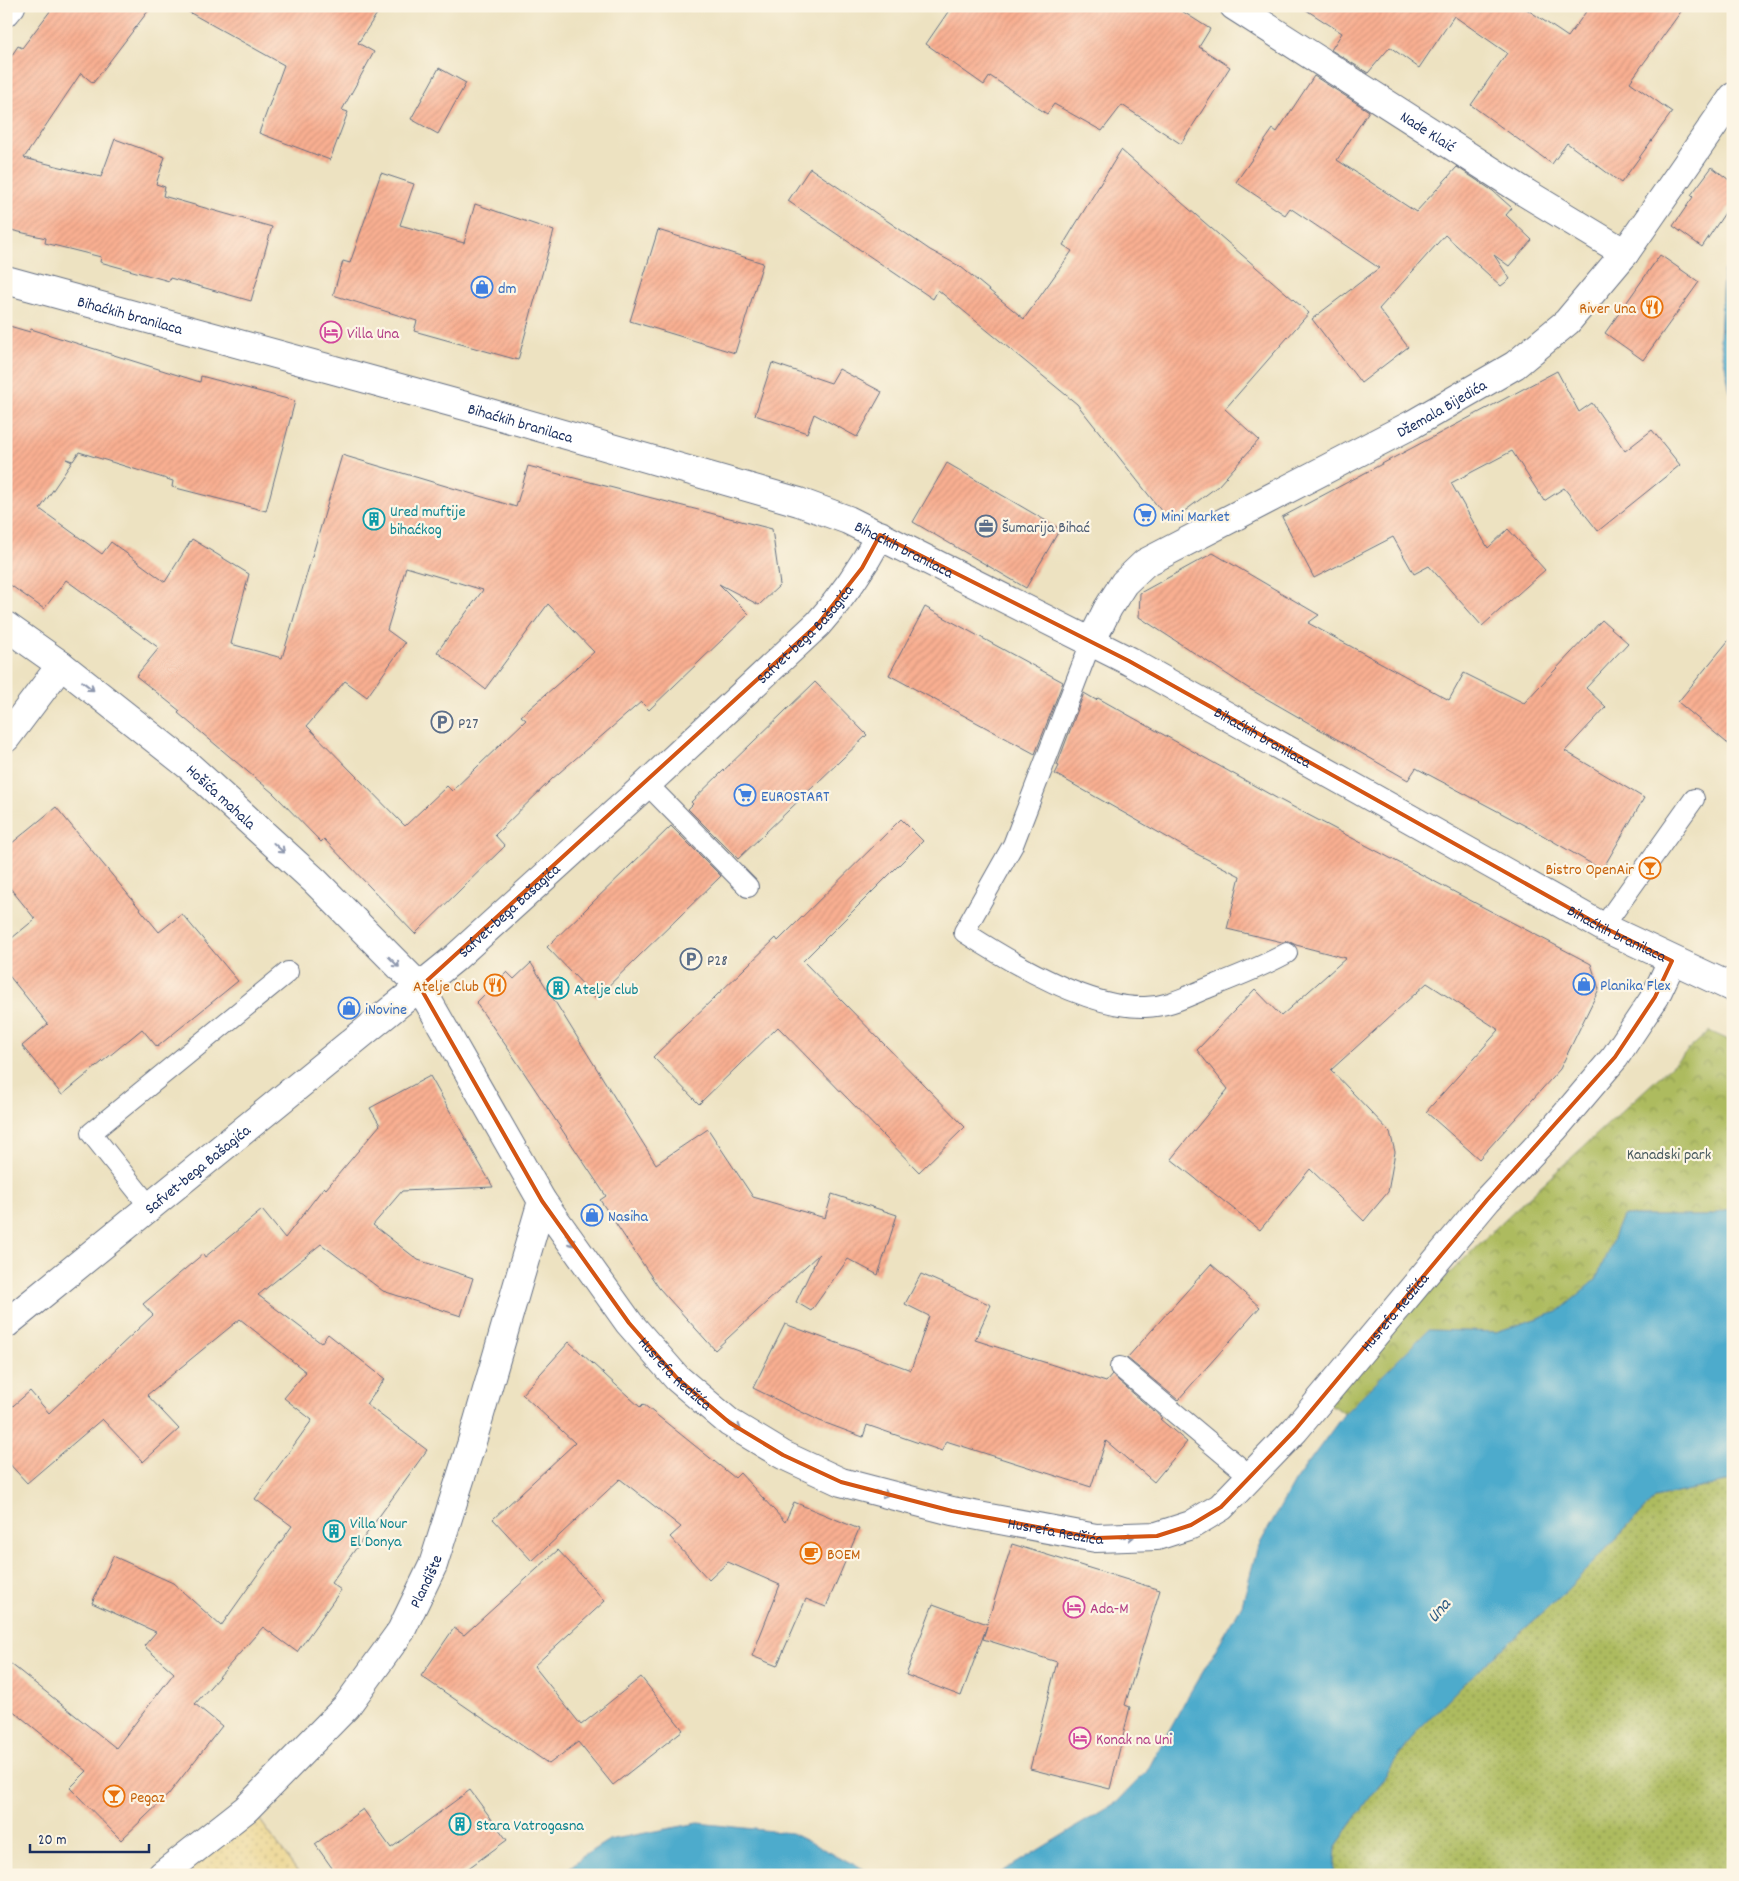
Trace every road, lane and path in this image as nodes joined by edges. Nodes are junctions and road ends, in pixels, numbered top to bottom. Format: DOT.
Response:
graph roads {
  1 [pos="11,6"];
  2 [pos="1234,6"];
  3 [pos="6,12"];
  4 [pos="1733,97"];
  5 [pos="1625,253"];
  6 [pos="6,280"];
  7 [pos="880,535"];
  8 [pos="6,626"];
  9 [pos="1091,642"];
  10 [pos="61,665"];
  11 [pos="6,738"];
  12 [pos="647,784"];
  13 [pos="1694,799"];
  14 [pos="748,887"];
  15 [pos="1603,928"];
  16 [pos="1287,953"];
  17 [pos="1672,961"];
  18 [pos="288,972"];
  19 [pos="420,987"];
  20 [pos="1733,988"];
  21 [pos="542,1201"];
  22 [pos="150,1207"];
  23 [pos="6,1324"];
  24 [pos="1120,1367"];
  25 [pos="1250,1476"];
  26 [pos="162,1875"];
  1 -- 3 [label="street"];
  2 -- 5 [label="street, Nade Klaić"];
  4 -- 5 [label="street, Džemala Bijedića"];
  5 -- 9 [label="street, Džemala Bijedića"];
  6 -- 7 [label="street, Bihaćkih branilaca"];
  7 -- 9 [label="street, Bihaćkih branilaca"];
  7 -- 12 [label="street, Safvet-bega Bašagića"];
  8 -- 10 [label="street, Hošića mahala"];
  9 -- 15 [label="street, Bihaćkih branilaca"];
  9 -- 16 [label="lane"];
  10 -- 11 [label="street"];
  10 -- 19 [label="street, Hošića mahala, one-way"];
  12 -- 14 [label="lane"];
  12 -- 19 [label="street, Safvet-bega Bašagića"];
  13 -- 15 [label="lane"];
  15 -- 17 [label="street, Bihaćkih branilaca"];
  17 -- 20 [label="street, Bihaćkih branilaca"];
  17 -- 25 [label="street, Husrefa Redžića"];
  18 -- 22 [label="lane"];
  19 -- 21 [label="street, Husrefa Redžića"];
  19 -- 22 [label="street, Safvet-bega Bašagića"];
  21 -- 25 [label="street, Husrefa Redžića, one-way"];
  21 -- 26 [label="street, Plandište"];
  22 -- 23 [label="street, Safvet-bega Bašagića"];
  24 -- 25 [label="lane"];
}
